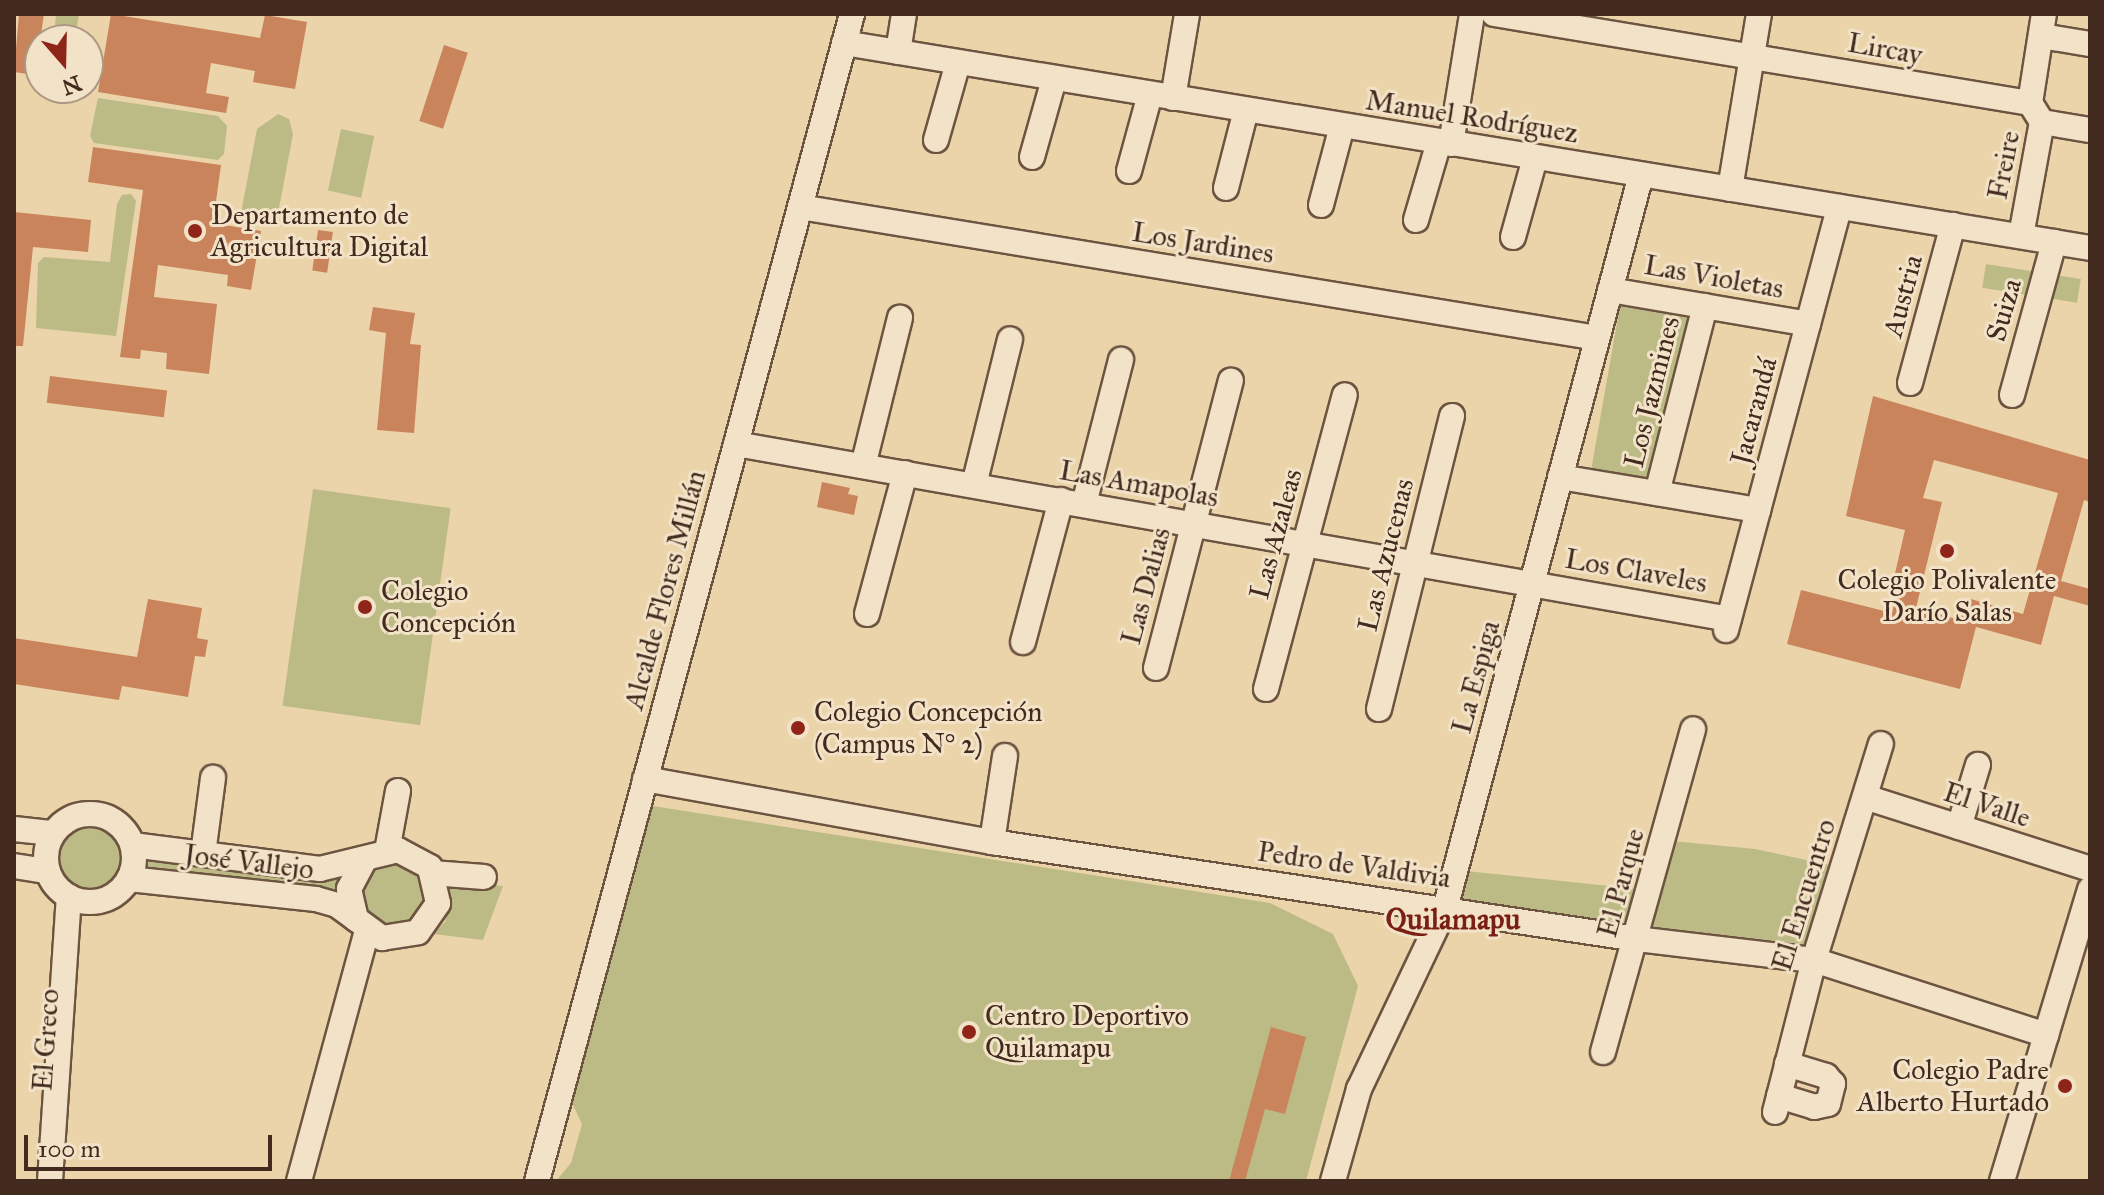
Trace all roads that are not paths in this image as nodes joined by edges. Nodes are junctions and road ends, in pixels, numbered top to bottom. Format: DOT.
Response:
graph roads {
  1 [pos="852,14"];
  2 [pos="904,14"];
  3 [pos="1187,14"];
  4 [pos="1472,14"];
  5 [pos="1494,14"];
  6 [pos="1759,14"];
  7 [pos="2043,25"];
  8 [pos="844,43"];
  9 [pos="2090,44"];
  10 [pos="898,52"];
  11 [pos="1752,57"];
  12 [pos="958,63"];
  13 [pos="1054,79"];
  14 [pos="1161,96"];
  15 [pos="1246,110"];
  16 [pos="2036,113"];
  17 [pos="1342,126"];
  18 [pos="2090,130"];
  19 [pos="936,140"];
  20 [pos="1445,143"];
  21 [pos="1032,157"];
  22 [pos="1535,158"];
  23 [pos="1129,171"];
  24 [pos="1641,175"];
  25 [pos="1226,188"];
  26 [pos="1730,189"];
  27 [pos="1321,205"];
  28 [pos="800,207"];
  29 [pos="1839,207"];
  30 [pos="1416,220"];
  31 [pos="1953,225"];
  32 [pos="2021,236"];
  33 [pos="1513,237"];
  34 [pos="2054,242"];
  35 [pos="2090,248"];
  36 [pos="1610,290"];
  37 [pos="1705,306"];
  38 [pos="900,318"];
  39 [pos="1808,324"];
  40 [pos="1597,338"];
  41 [pos="1010,339"];
  42 [pos="1121,360"];
  43 [pos="1231,381"];
  44 [pos="1910,383"];
  45 [pos="1345,395"];
  46 [pos="2012,395"];
  47 [pos="1452,416"];
  48 [pos="736,444"];
  49 [pos="863,466"];
  50 [pos="905,473"];
  51 [pos="1560,477"];
  52 [pos="974,485"];
  53 [pos="1657,493"];
  54 [pos="1072,502"];
  55 [pos="1758,510"];
  56 [pos="1194,524"];
  57 [pos="1305,543"];
  58 [pos="1415,563"];
  59 [pos="1532,583"];
  60 [pos="867,614"];
  61 [pos="1728,624"];
  62 [pos="1023,642"];
  63 [pos="1156,668"];
  64 [pos="1266,689"];
  65 [pos="1379,709"];
  66 [pos="1693,729"];
  67 [pos="1881,744"];
  68 [pos="1005,756"];
  69 [pos="1978,765"];
  70 [pos="213,778"];
  71 [pos="645,779"];
  72 [pos="398,791"];
  73 [pos="1865,797"];
  74 [pos="1959,827"];
  75 [pos="14,829"];
  76 [pos="53,833"];
  77 [pos="992,842"];
  78 [pos="133,845"];
  79 [pos="387,851"];
  80 [pos="203,854"];
  81 [pos="364,861"];
  82 [pos="14,866"];
  83 [pos="2090,869"];
  84 [pos="47,871"];
  85 [pos="432,873"];
  86 [pos="484,877"];
  87 [pos="129,879"];
  88 [pos="2090,889"];
  89 [pos="77,899"];
  90 [pos="1445,909"];
  91 [pos="368,929"];
  92 [pos="1637,939"];
  93 [pos="1814,960"];
  94 [pos="2046,1035"];
  95 [pos="1603,1052"];
  96 [pos="1787,1064"];
  97 [pos="50,1181"];
  98 [pos="67,1181"];
  99 [pos="299,1181"];
  100 [pos="314,1181"];
  101 [pos="537,1181"];
  102 [pos="1333,1181"];
  103 [pos="2002,1181"];
  1 -- 8 [label="street, Alcalde Flores Millán"];
  2 -- 10 [label="street"];
  3 -- 14 [label="street"];
  4 -- 20 [label="street"];
  5 -- 11 [label="street, Lircay"];
  6 -- 11 [label="street"];
  7 -- 9 [label="street"];
  7 -- 16 [label="street, Freire"];
  8 -- 10 [label="street, Manuel Rodríguez"];
  8 -- 28 [label="street, Alcalde Flores Millán"];
  10 -- 12 [label="street, Manuel Rodríguez"];
  11 -- 16 [label="street, Lircay"];
  11 -- 26 [label="street"];
  12 -- 13 [label="street, Manuel Rodríguez"];
  12 -- 19 [label="street"];
  13 -- 14 [label="street, Manuel Rodríguez"];
  13 -- 21 [label="street"];
  14 -- 15 [label="street, Manuel Rodríguez"];
  14 -- 23 [label="street"];
  15 -- 17 [label="street, Manuel Rodríguez"];
  15 -- 25 [label="street"];
  16 -- 18 [label="street, Lircay"];
  16 -- 32 [label="street, Freire"];
  17 -- 20 [label="street, Manuel Rodríguez"];
  17 -- 27 [label="street"];
  20 -- 22 [label="street, Manuel Rodríguez"];
  20 -- 30 [label="street"];
  22 -- 24 [label="street, Manuel Rodríguez"];
  22 -- 33 [label="street"];
  24 -- 26 [label="street, Manuel Rodríguez"];
  24 -- 36 [label="street, La Espiga"];
  26 -- 29 [label="street, Manuel Rodríguez"];
  28 -- 40 [label="street, Los Jardines"];
  28 -- 48 [label="street, Alcalde Flores Millán"];
  29 -- 31 [label="street, Manuel Rodríguez"];
  29 -- 39 [label="street, Jacarandá"];
  31 -- 32 [label="street, Manuel Rodríguez"];
  31 -- 44 [label="street, Austria"];
  32 -- 34 [label="street, Manuel Rodríguez"];
  34 -- 35 [label="street, Manuel Rodríguez"];
  34 -- 46 [label="street, Suiza"];
  36 -- 37 [label="street, Las Violetas"];
  36 -- 40 [label="street, La Espiga"];
  37 -- 39 [label="street, Las Violetas"];
  37 -- 53 [label="street, Los Jazmines"];
  38 -- 49 [label="street"];
  39 -- 55 [label="street, Jacarandá"];
  40 -- 51 [label="street, La Espiga"];
  41 -- 52 [label="street"];
  42 -- 54 [label="street"];
  43 -- 56 [label="street, Las Dalias"];
  45 -- 57 [label="street, Las Azaleas"];
  47 -- 58 [label="street, Las Azucenas"];
  48 -- 49 [label="street, Las Amapolas"];
  48 -- 71 [label="street, Alcalde Flores Millán"];
  49 -- 50 [label="street, Las Amapolas"];
  50 -- 52 [label="street, Las Amapolas"];
  50 -- 60 [label="street"];
  51 -- 53 [label="street"];
  51 -- 59 [label="street, La Espiga"];
  52 -- 54 [label="street, Las Amapolas"];
  53 -- 55 [label="street"];
  54 -- 56 [label="street, Las Amapolas"];
  54 -- 62 [label="street"];
  55 -- 61 [label="street, Jacarandá"];
  56 -- 57 [label="street, Las Amapolas"];
  56 -- 63 [label="street, Las Dalias"];
  57 -- 58 [label="street, Las Amapolas"];
  57 -- 64 [label="street, Las Azaleas"];
  58 -- 59 [label="street, Las Amapolas"];
  58 -- 65 [label="street, Las Azucenas"];
  59 -- 61 [label="street, Los Claveles"];
  59 -- 90 [label="street, La Espiga"];
  66 -- 92 [label="street, El Parque"];
  67 -- 73 [label="street, El Encuentro"];
  68 -- 77 [label="street"];
  69 -- 74 [label="street"];
  70 -- 80 [label="street, José Vallejo"];
  71 -- 77 [label="street, Pedro de Valdivia"];
  71 -- 101 [label="street, Alcalde Flores Millán"];
  72 -- 79 [label="street"];
  73 -- 74 [label="street, El Valle"];
  73 -- 93 [label="street, El Encuentro"];
  74 -- 83 [label="street, El Valle"];
  75 -- 76 [label="street"];
  76 -- 78 [label="street"];
  76 -- 84 [label="street"];
  77 -- 90 [label="street, Pedro de Valdivia"];
  78 -- 80 [label="street, José Vallejo"];
  78 -- 87 [label="street"];
  79 -- 81 [label="street, José Vallejo"];
  79 -- 85 [label="street"];
  80 -- 81 [label="street, José Vallejo"];
  81 -- 91 [label="street, José Vallejo"];
  82 -- 84 [label="street"];
  84 -- 89 [label="street"];
  85 -- 86 [label="street"];
  85 -- 91 [label="street"];
  87 -- 89 [label="street"];
  87 -- 91 [label="street, José Vallejo"];
  88 -- 94 [label="street"];
  89 -- 97 [label="street, El Greco"];
  89 -- 98 [label="street, El Greco"];
  90 -- 92 [label="street, Pedro de Valdivia"];
  90 -- 102 [label="street, La Espiga"];
  91 -- 99 [label="street"];
  91 -- 100 [label="street"];
  92 -- 93 [label="street, Pedro de Valdivia"];
  92 -- 95 [label="street, El Parque"];
  93 -- 94 [label="street, Pedro de Valdivia"];
  93 -- 96 [label="street, El Encuentro"];
  94 -- 103 [label="street"];
  96 -- 96 [label="street, El Encuentro"];
}
